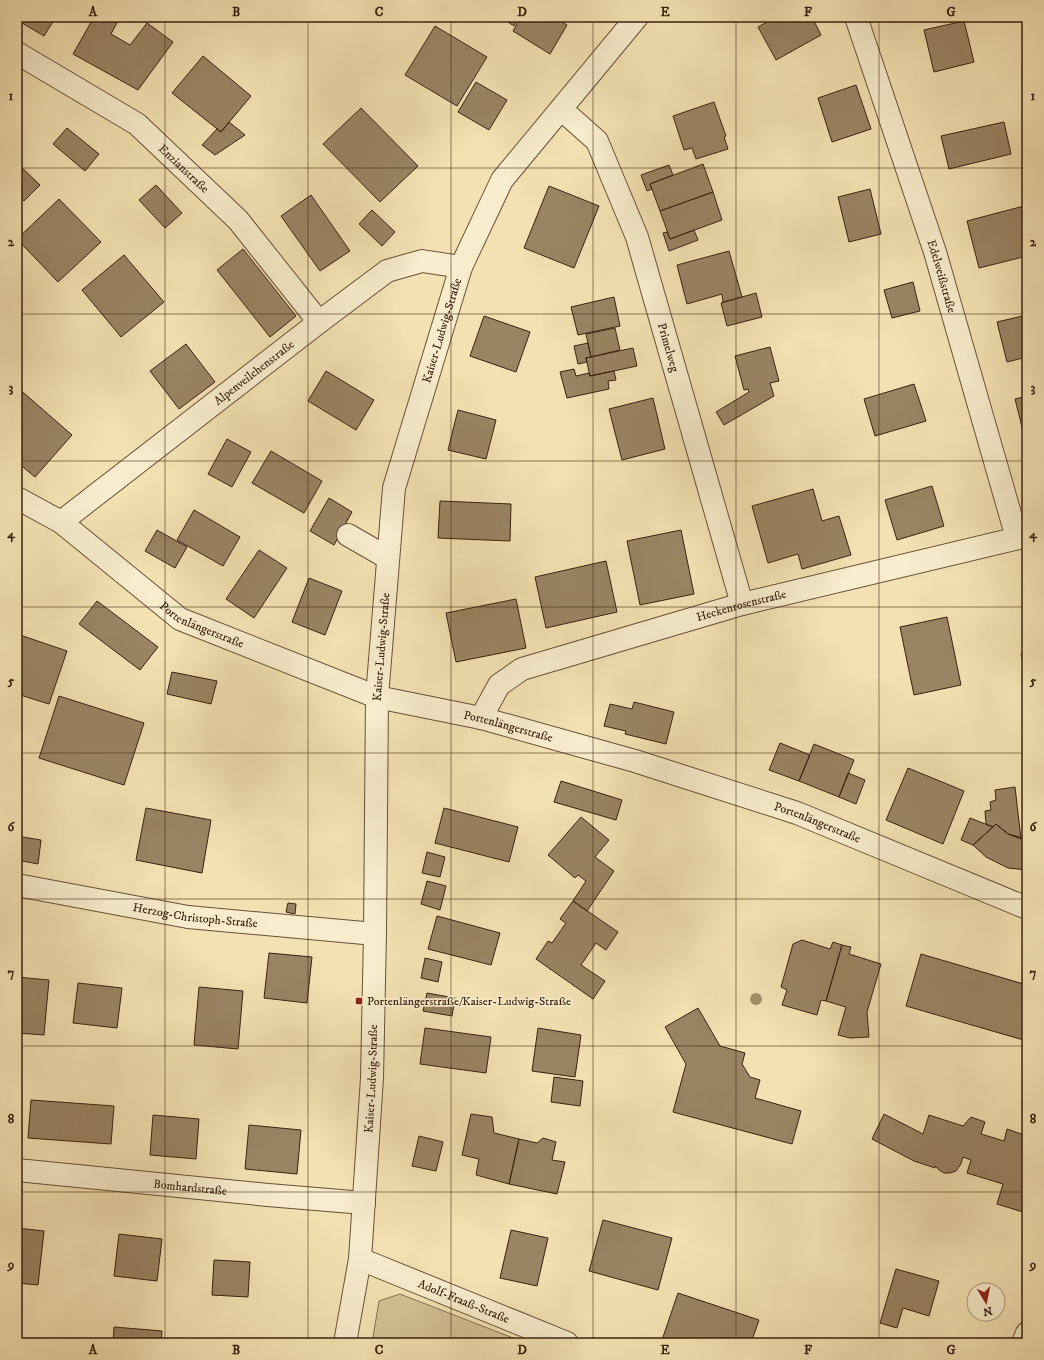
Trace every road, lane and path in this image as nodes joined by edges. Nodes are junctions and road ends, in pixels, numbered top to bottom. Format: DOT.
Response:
graph roads {
  1 [pos="637,17"];
  2 [pos="856,17"];
  3 [pos="17,53"];
  4 [pos="561,109"];
  5 [pos="461,267"];
  6 [pos="319,322"];
  7 [pos="17,498"];
  8 [pos="61,522"];
  9 [pos="348,535"];
  10 [pos="1022,537"];
  11 [pos="388,558"];
  12 [pos="742,604"];
  13 [pos="377,697"];
  14 [pos="481,718"];
  15 [pos="17,885"];
  16 [pos="1027,908"];
  17 [pos="375,934"];
  18 [pos="17,1170"];
  19 [pos="364,1203"];
  20 [pos="360,1259"];
  21 [pos="1027,1333"];
  22 [pos="345,1343"];
  23 [pos="567,1343"];
  24 [pos="1023,1343"];
  1 -- 4 [label="street, Kaiser-Ludwig-Straße"];
  2 -- 10 [label="street, Edelweißstraße"];
  3 -- 6 [label="street, Enzianstraße"];
  4 -- 5 [label="street, Kaiser-Ludwig-Straße"];
  4 -- 12 [label="street, Primelweg"];
  5 -- 6 [label="street, Alpenveilchenstraße"];
  5 -- 11 [label="street, Kaiser-Ludwig-Straße"];
  6 -- 8 [label="street, Alpenveilchenstraße"];
  7 -- 8 [label="street, Portenlängerstraße"];
  8 -- 13 [label="street, Portenlängerstraße"];
  9 -- 11 [label="street"];
  10 -- 12 [label="street, Heckenrosenstraße"];
  11 -- 13 [label="street, Kaiser-Ludwig-Straße"];
  12 -- 14 [label="street, Heckenrosenstraße"];
  13 -- 14 [label="street, Portenlängerstraße"];
  13 -- 17 [label="street, Kaiser-Ludwig-Straße"];
  14 -- 16 [label="street, Portenlängerstraße"];
  15 -- 17 [label="street, Herzog-Christoph-Straße"];
  17 -- 19 [label="street, Kaiser-Ludwig-Straße"];
  18 -- 19 [label="street, Bomhardstraße"];
  19 -- 20 [label="street, Kaiser-Ludwig-Straße"];
  20 -- 22 [label="street, Kaiser-Ludwig-Straße"];
  20 -- 23 [label="street, Adolf-Fraaß-Straße"];
  21 -- 24 [label="street"];
}
